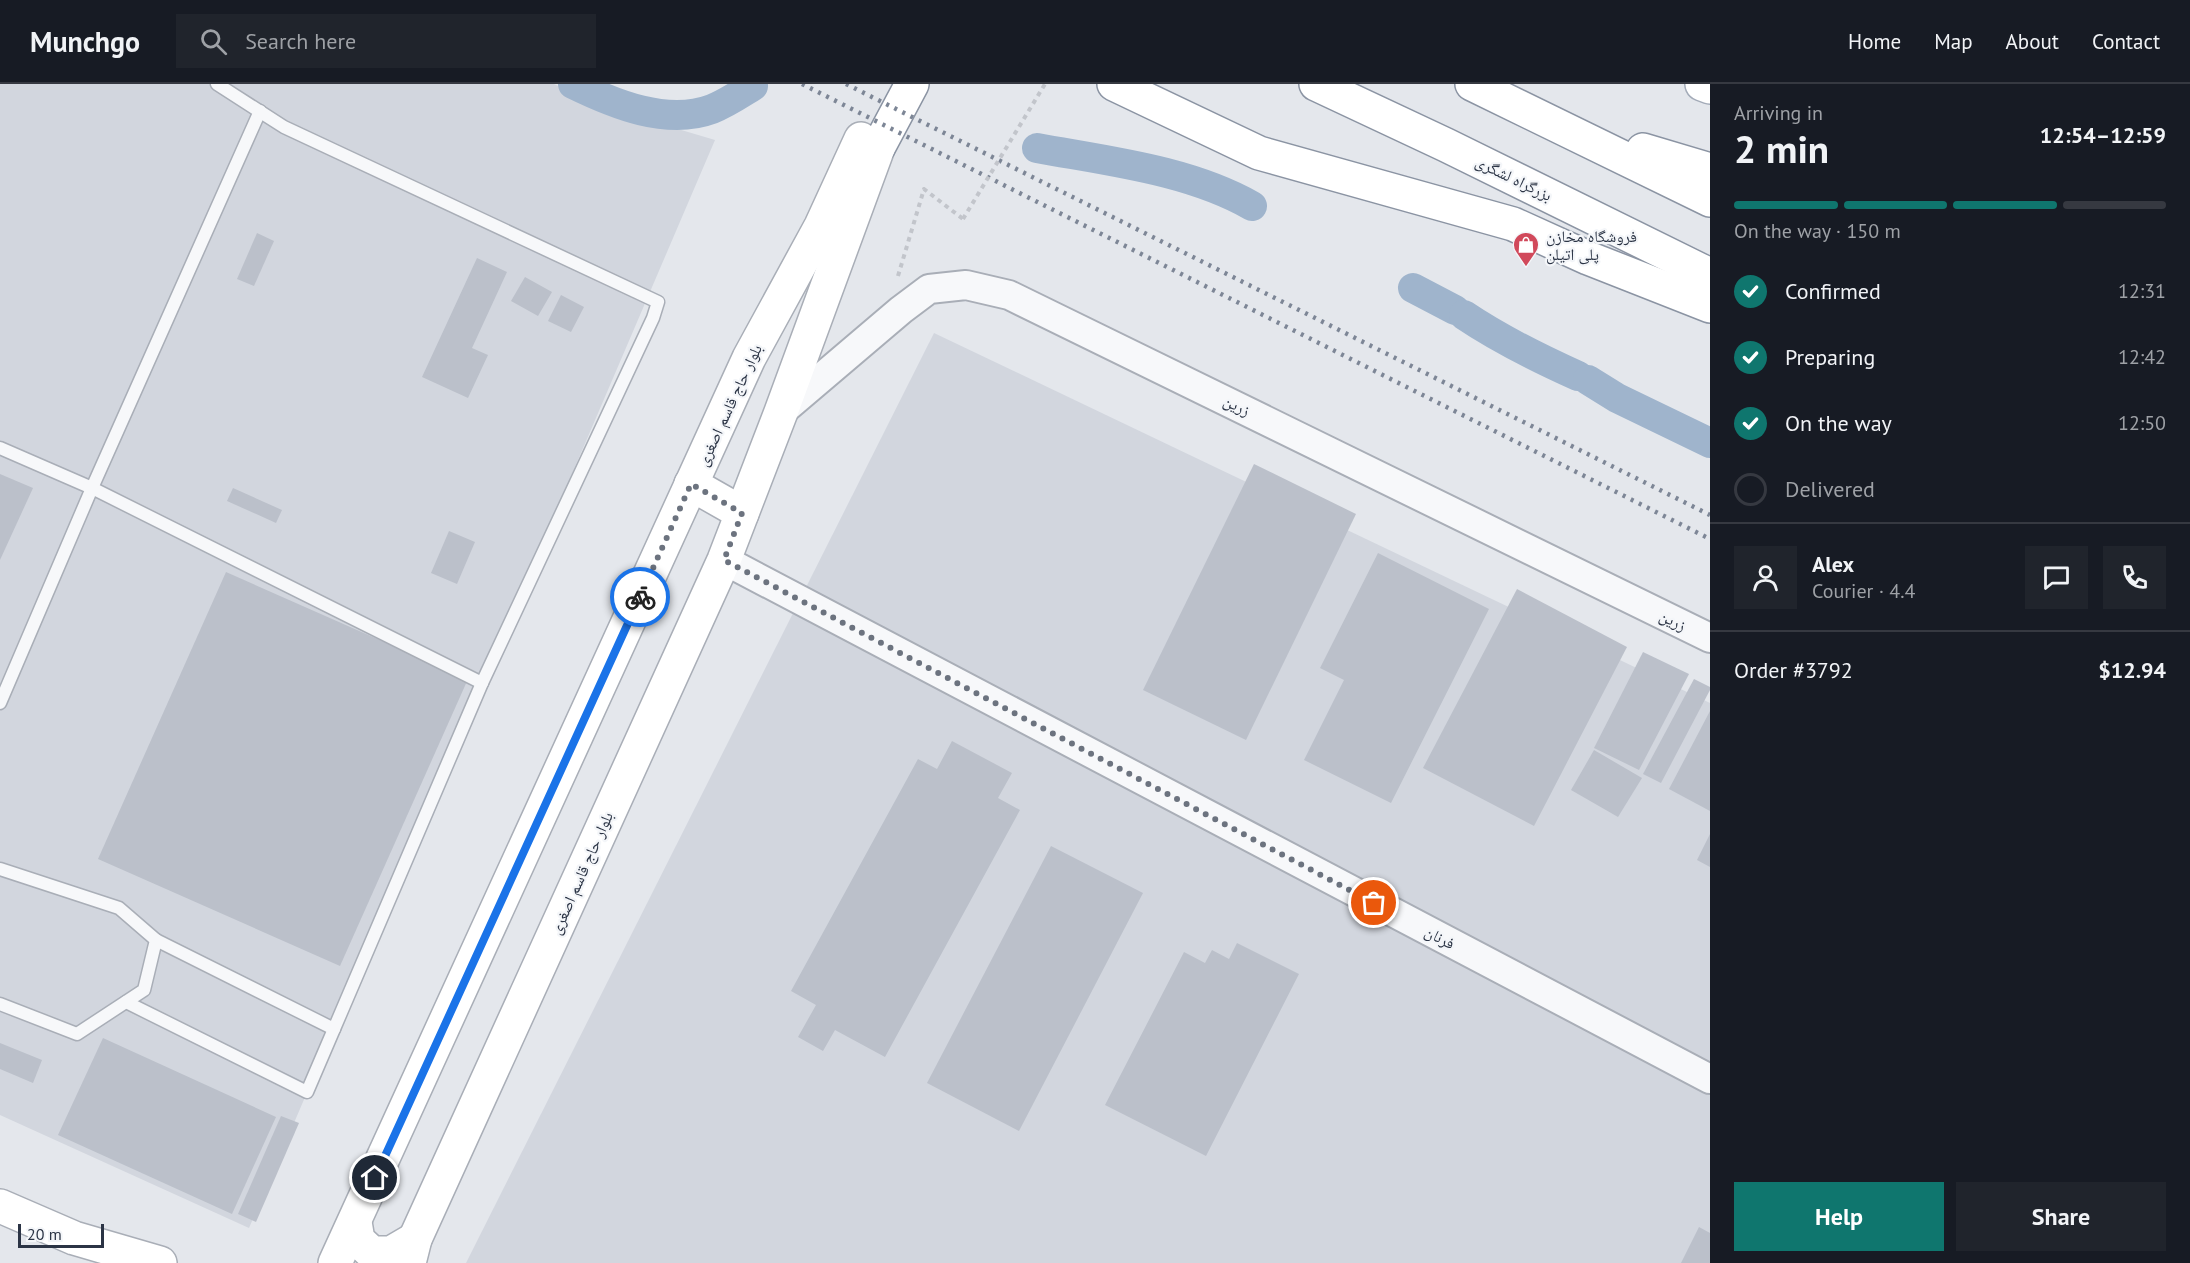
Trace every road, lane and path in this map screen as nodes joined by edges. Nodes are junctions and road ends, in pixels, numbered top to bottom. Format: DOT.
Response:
graph roads {
  1 [pos="217,84"];
  2 [pos="887,84"];
  3 [pos="912,84"];
  4 [pos="1045,84"];
  5 [pos="1114,84"];
  6 [pos="1316,84"];
  7 [pos="1472,84"];
  8 [pos="1702,84"];
  9 [pos="1710,87"];
  10 [pos="260,111"];
  11 [pos="1528,111"];
  12 [pos="870,143"];
  13 [pos="1710,170"];
  14 [pos="1710,200"];
  15 [pos="1710,275"];
  16 [pos="1710,306"];
  17 [pos="901,310"];
  18 [pos="781,412"];
  19 [pos="0,448"];
  20 [pos="691,484"];
  21 [pos="92,488"];
  22 [pos="742,513"];
  23 [pos="724,560"];
  24 [pos="1710,638"];
  25 [pos="482,683"];
  26 [pos="0,703"];
  27 [pos="0,869"];
  28 [pos="156,940"];
  29 [pos="126,1002"];
  30 [pos="0,1004"];
  31 [pos="334,1029"];
  32 [pos="1710,1079"];
  33 [pos="0,1206"];
  34 [pos="355,1222"];
  35 [pos="74,1238"];
  36 [pos="412,1251"];
  37 [pos="116,1263"];
  38 [pos="160,1263"];
  39 [pos="335,1263"];
  1 -- 10 [label="lane"];
  2 -- 12 [label="main road"];
  3 -- 12 [label="main road"];
  4 -- 17 [label="path, bridge"];
  5 -- 16 [label="main road"];
  6 -- 15 [label="main road, بزرگراه لشگری"];
  7 -- 11 [label="main road"];
  8 -- 9 [label="main road"];
  10 -- 21 [label="lane"];
  10 -- 25 [label="lane"];
  11 -- 13 [label="main road"];
  11 -- 14 [label="main road"];
  12 -- 18 [label="main road, بلوار حاج قاسم اصغری"];
  12 -- 20 [label="main road, بلوار حاج قاسم اصغری"];
  17 -- 18 [label="street, زرین"];
  17 -- 24 [label="street, زرین"];
  18 -- 22 [label="main road, بلوار حاج قاسم اصغری"];
  19 -- 21 [label="lane"];
  20 -- 22 [label="main road"];
  20 -- 34 [label="main road, بلوار حاج قاسم اصغری"];
  21 -- 25 [label="lane"];
  21 -- 26 [label="lane"];
  22 -- 23 [label="main road, بلوار حاج قاسم اصغری"];
  23 -- 32 [label="street, فرنان"];
  23 -- 36 [label="main road, بلوار حاج قاسم اصغری"];
  25 -- 31 [label="lane"];
  27 -- 28 [label="lane"];
  28 -- 29 [label="lane"];
  28 -- 31 [label="lane"];
  29 -- 30 [label="lane"];
  29 -- 31 [label="lane"];
  33 -- 35 [label="main road"];
  34 -- 36 [label="main road"];
  34 -- 39 [label="main road, بلوار حاج قاسم اصغری"];
  35 -- 37 [label="main road"];
  35 -- 38 [label="main road"];
}
